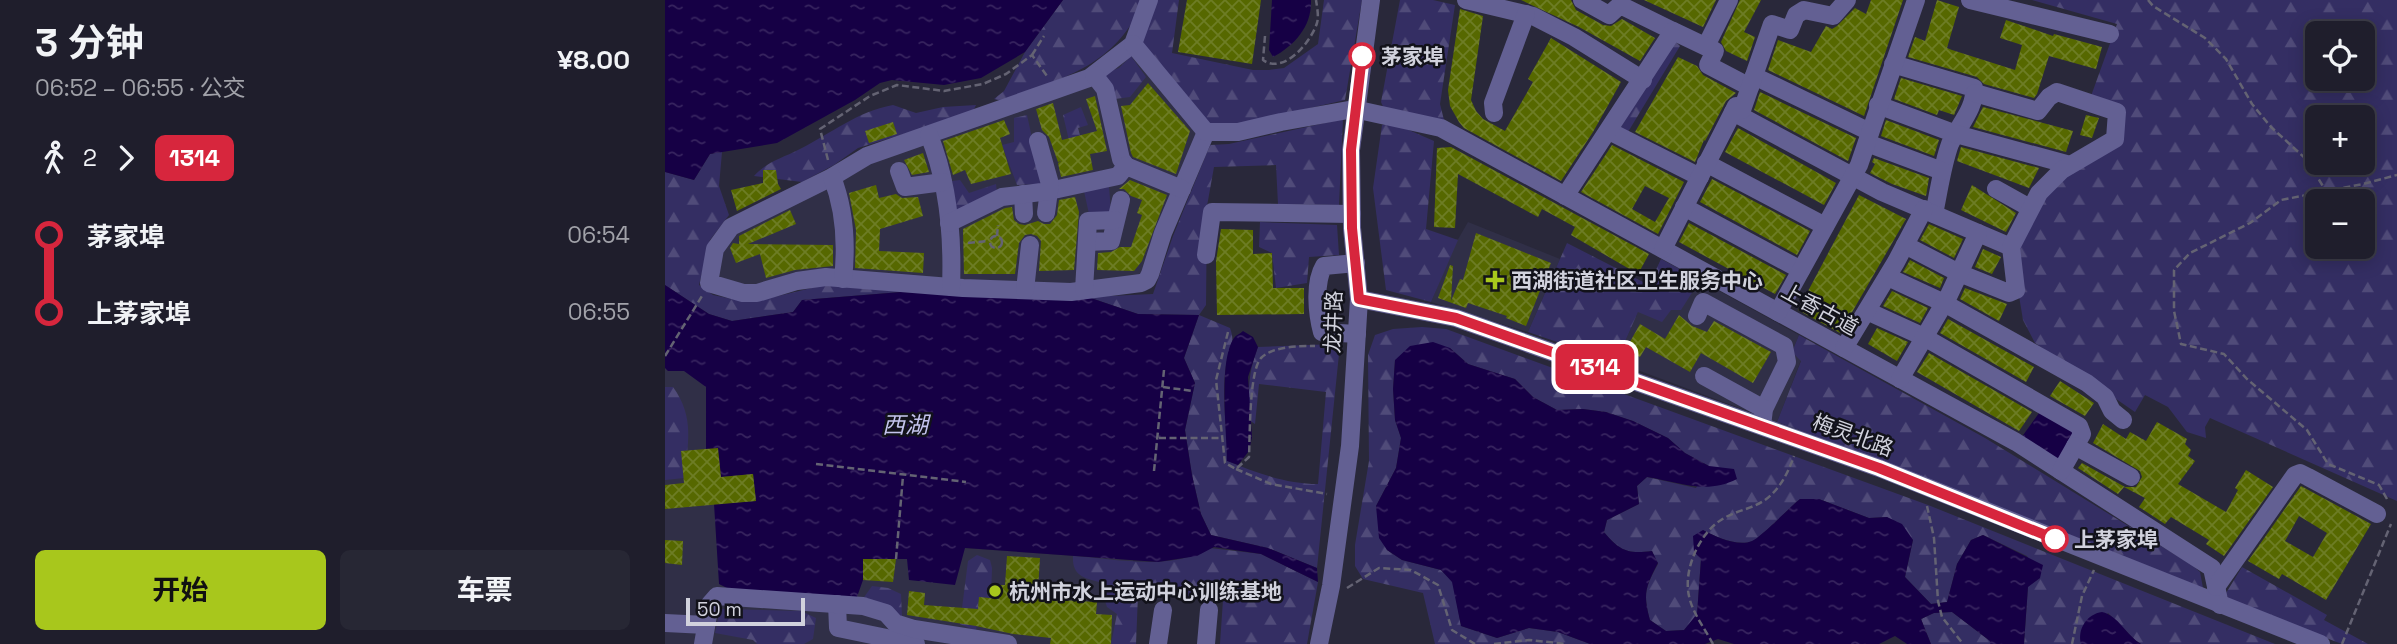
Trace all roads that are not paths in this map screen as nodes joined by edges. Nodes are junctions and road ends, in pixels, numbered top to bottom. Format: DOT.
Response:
graph roads {
  1 [pos="1149,0"];
  2 [pos="1371,0"];
  3 [pos="1466,0"];
  4 [pos="1582,0"];
  5 [pos="1729,0"];
  6 [pos="1847,0"];
  7 [pos="1916,0"];
  8 [pos="1970,0"];
  9 [pos="1632,5"];
  10 [pos="1526,14"];
  11 [pos="1673,31"];
  12 [pos="2110,34"];
  13 [pos="1133,44"];
  14 [pos="1706,46"];
  15 [pos="1893,64"];
  16 [pos="1094,75"];
  17 [pos="1643,80"];
  18 [pos="1752,81"];
  19 [pos="1975,93"];
  20 [pos="1878,105"];
  21 [pos="1355,109"];
  22 [pos="1733,112"];
  23 [pos="1494,113"];
  24 [pos="1609,131"];
  25 [pos="1206,132"];
  26 [pos="1956,134"];
  27 [pos="929,135"];
  28 [pos="1868,138"];
  29 [pos="1038,141"];
  30 [pos="2070,165"];
  31 [pos="1126,166"];
  32 [pos="1703,170"];
  33 [pos="899,171"];
  34 [pos="1943,171"];
  35 [pos="1853,176"];
  36 [pos="832,177"];
  37 [pos="943,181"];
  38 [pos="1182,189"];
  39 [pos="1996,189"];
  40 [pos="1049,191"];
  41 [pos="1023,194"];
  42 [pos="1565,196"];
  43 [pos="1121,200"];
  44 [pos="1684,207"];
  45 [pos="2031,208"];
  46 [pos="1929,212"];
  47 [pos="1046,213"];
  48 [pos="1024,214"];
  49 [pos="1352,214"];
  50 [pos="949,223"];
  51 [pos="1825,226"];
  52 [pos="1978,233"];
  53 [pos="1905,245"];
  54 [pos="1030,246"];
  55 [pos="2011,247"];
  56 [pos="1663,249"];
  57 [pos="1206,255"];
  58 [pos="1356,263"];
  59 [pos="1801,270"];
  60 [pos="1959,273"];
  61 [pos="1888,277"];
  62 [pos="843,279"];
  63 [pos="951,287"];
  64 [pos="1025,290"];
  65 [pos="1084,290"];
  66 [pos="1359,299"];
  67 [pos="1944,303"];
  68 [pos="1867,311"];
  69 [pos="1778,312"];
  70 [pos="1697,316"];
  71 [pos="1357,334"];
  72 [pos="1924,337"];
  73 [pos="1844,348"];
  74 [pos="1704,376"];
  75 [pos="1900,379"];
  76 [pos="1763,417"];
  77 [pos="2123,420"];
  78 [pos="2075,446"];
  79 [pos="2061,471"];
  80 [pos="2131,477"];
  81 [pos="2387,511"];
  82 [pos="2216,587"];
  83 [pos="837,604"];
  84 [pos="2220,606"];
  85 [pos="1163,610"];
  86 [pos="1209,610"];
  87 [pos="665,623"];
  88 [pos="706,625"];
  89 [pos="964,640"];
  90 [pos="703,644"];
  91 [pos="916,644"];
  92 [pos="1008,644"];
  93 [pos="1158,644"];
  94 [pos="1206,644"];
  95 [pos="1319,644"];
  96 [pos="2321,644"];
  1 -- 13 [label="street"];
  2 -- 21 [label="street, 龙井路"];
  3 -- 10 [label="street"];
  4 -- 9 [label="street"];
  5 -- 14 [label="street"];
  6 -- 18 [label="street"];
  7 -- 15 [label="street"];
  8 -- 12 [label="street"];
  9 -- 11 [label="street"];
  10 -- 17 [label="street"];
  10 -- 23 [label="street"];
  11 -- 14 [label="street"];
  11 -- 17 [label="street"];
  13 -- 16 [label="street"];
  13 -- 25 [label="street"];
  14 -- 18 [label="street"];
  15 -- 19 [label="street"];
  15 -- 20 [label="street"];
  16 -- 27 [label="street"];
  16 -- 31 [label="street"];
  17 -- 24 [label="street"];
  18 -- 22 [label="street"];
  18 -- 28 [label="street"];
  19 -- 26 [label="street"];
  19 -- 30 [label="street"];
  20 -- 26 [label="street"];
  20 -- 28 [label="street"];
  21 -- 25 [label="street"];
  21 -- 42 [label="street, 上香古道"];
  21 -- 49 [label="street, 龙井路"];
  22 -- 32 [label="street"];
  22 -- 35 [label="street"];
  24 -- 32 [label="street"];
  24 -- 42 [label="street"];
  25 -- 38 [label="street"];
  26 -- 30 [label="street"];
  26 -- 34 [label="street"];
  27 -- 36 [label="street"];
  27 -- 37 [label="street"];
  28 -- 34 [label="street"];
  28 -- 35 [label="street"];
  29 -- 40 [label="street"];
  30 -- 45 [label="street"];
  31 -- 38 [label="street"];
  31 -- 40 [label="street"];
  32 -- 44 [label="street"];
  32 -- 51 [label="street"];
  33 -- 37 [label="street"];
  34 -- 46 [label="street"];
  35 -- 46 [label="street"];
  35 -- 51 [label="street"];
  36 -- 62 [label="street"];
  36 -- 62 [label="street"];
  37 -- 50 [label="street"];
  38 -- 65 [label="street"];
  39 -- 45 [label="street"];
  40 -- 41 [label="street"];
  40 -- 47 [label="street"];
  41 -- 48 [label="street"];
  41 -- 50 [label="street"];
  42 -- 56 [label="street, 上香古道"];
  43 -- 65 [label="street"];
  44 -- 56 [label="street"];
  44 -- 59 [label="street"];
  45 -- 55 [label="street"];
  46 -- 52 [label="street"];
  46 -- 53 [label="street"];
  49 -- 57 [label="street"];
  49 -- 58 [label="street, 龙井路"];
  50 -- 63 [label="street"];
  51 -- 59 [label="street"];
  52 -- 55 [label="street"];
  52 -- 60 [label="street"];
  53 -- 60 [label="street"];
  53 -- 61 [label="street"];
  54 -- 64 [label="street"];
  55 -- 60 [label="street"];
  56 -- 69 [label="street, 上香古道"];
  58 -- 66 [label="street, 龙井路"];
  58 -- 71 [label="street"];
  59 -- 69 [label="street"];
  60 -- 67 [label="street"];
  61 -- 67 [label="street"];
  61 -- 68 [label="street"];
  62 -- 63 [label="street"];
  63 -- 64 [label="street"];
  64 -- 65 [label="street"];
  66 -- 71 [label="street, 龙井路"];
  66 -- 76 [label="street, 梅灵北路"];
  67 -- 72 [label="street"];
  67 -- 77 [label="street"];
  68 -- 72 [label="street"];
  68 -- 73 [label="street"];
  69 -- 73 [label="street, 上香古道"];
  70 -- 76 [label="street"];
  71 -- 95 [label="street, 龙井路"];
  72 -- 75 [label="street"];
  72 -- 78 [label="street"];
  73 -- 75 [label="street, 上香古道"];
  74 -- 76 [label="street"];
  75 -- 79 [label="street, 上香古道"];
  76 -- 84 [label="street, 梅灵北路"];
  78 -- 79 [label="street"];
  78 -- 80 [label="street"];
  79 -- 82 [label="street, 上香古道"];
  81 -- 82 [label="street"];
  82 -- 84 [label="street, 上香古道"];
  83 -- 88 [label="street"];
  83 -- 89 [label="street"];
  83 -- 91 [label="street"];
  84 -- 96 [label="street, 梅灵北路"];
  85 -- 93 [label="street"];
  86 -- 94 [label="street"];
  87 -- 88 [label="street"];
  88 -- 90 [label="street"];
  89 -- 92 [label="street"];
}
